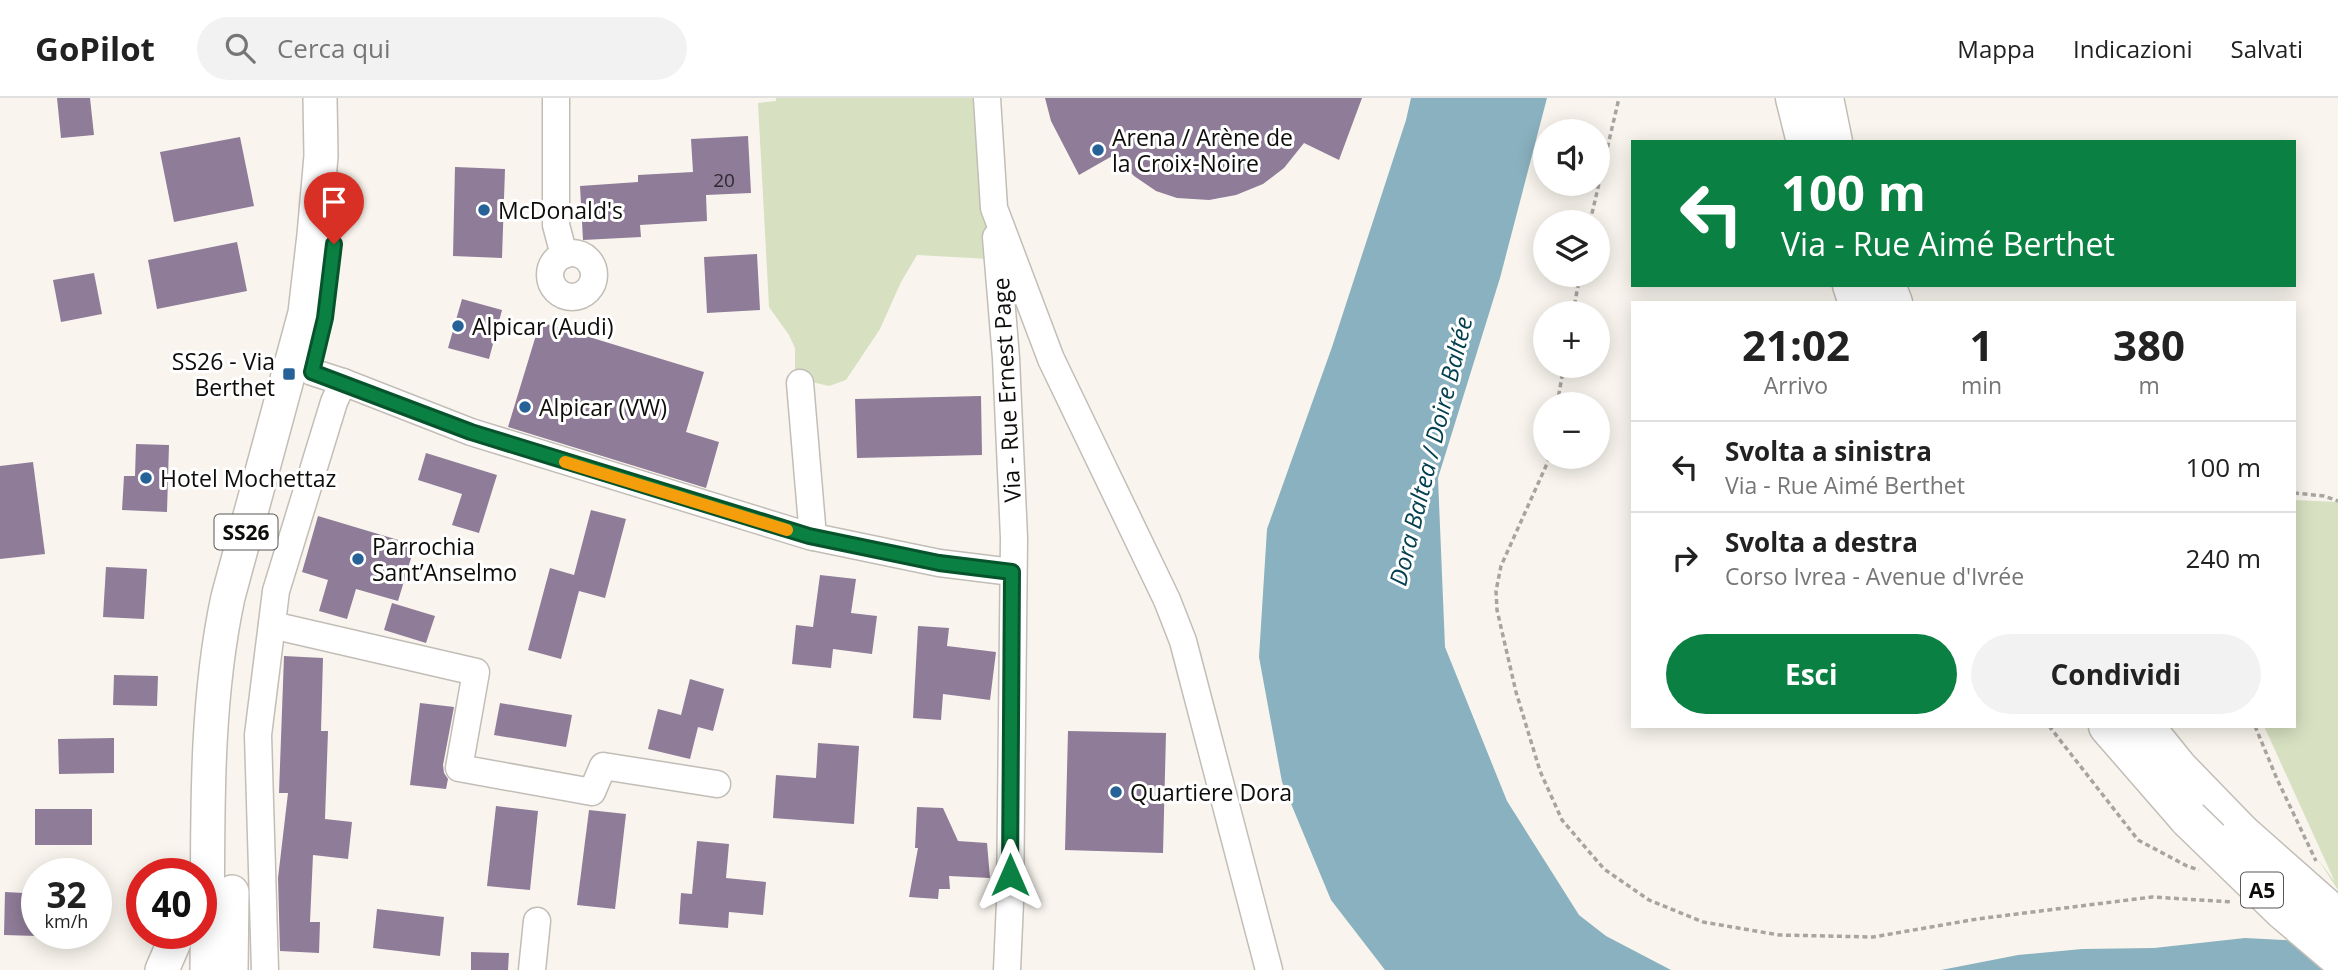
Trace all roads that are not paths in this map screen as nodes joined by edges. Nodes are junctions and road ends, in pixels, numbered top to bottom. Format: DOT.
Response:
graph roads {
  1 [pos="320,98"];
  2 [pos="342,98"];
  3 [pos="556,98"];
  4 [pos="987,98"];
  5 [pos="1795,98"];
  6 [pos="1824,98"];
  7 [pos="1806,140"];
  8 [pos="1833,140"];
  9 [pos="994,208"];
  10 [pos="564,255"];
  11 [pos="328,377"];
  12 [pos="800,383"];
  13 [pos="813,537"];
  14 [pos="1012,572"];
  15 [pos="272,625"];
  16 [pos="2110,728"];
  17 [pos="2146,728"];
  18 [pos="210,781"];
  19 [pos="717,785"];
  20 [pos="197,858"];
  21 [pos="2338,919"];
  22 [pos="537,921"];
  23 [pos="171,949"];
  24 [pos="2338,957"];
  25 [pos="162,970"];
  26 [pos="208,970"];
  27 [pos="231,970"];
  28 [pos="265,970"];
  29 [pos="532,970"];
  30 [pos="1007,970"];
  31 [pos="1269,970"];
  1 -- 18 [label="main road, SS26"];
  2 -- 11 [label="main road"];
  3 -- 10 [label="street"];
  4 -- 9 [label="street, Via - Rue Ernest Page"];
  5 -- 7 [label="highway"];
  6 -- 8 [label="highway"];
  9 -- 14 [label="street, Via - Rue Ernest Page"];
  9 -- 31 [label="street"];
  11 -- 13 [label="street"];
  11 -- 15 [label="street"];
  11 -- 27 [label="main road"];
  12 -- 13 [label="street"];
  13 -- 14 [label="street"];
  14 -- 30 [label="street, Via - Rue Ernest Page"];
  15 -- 19 [label="street"];
  15 -- 28 [label="street"];
  16 -- 24 [label="highway, A5, bridge"];
  17 -- 21 [label="highway, A5, bridge"];
  18 -- 20 [label="main road"];
  18 -- 26 [label="main road, SS26"];
  22 -- 29 [label="street"];
  23 -- 25 [label="main road"];
}
